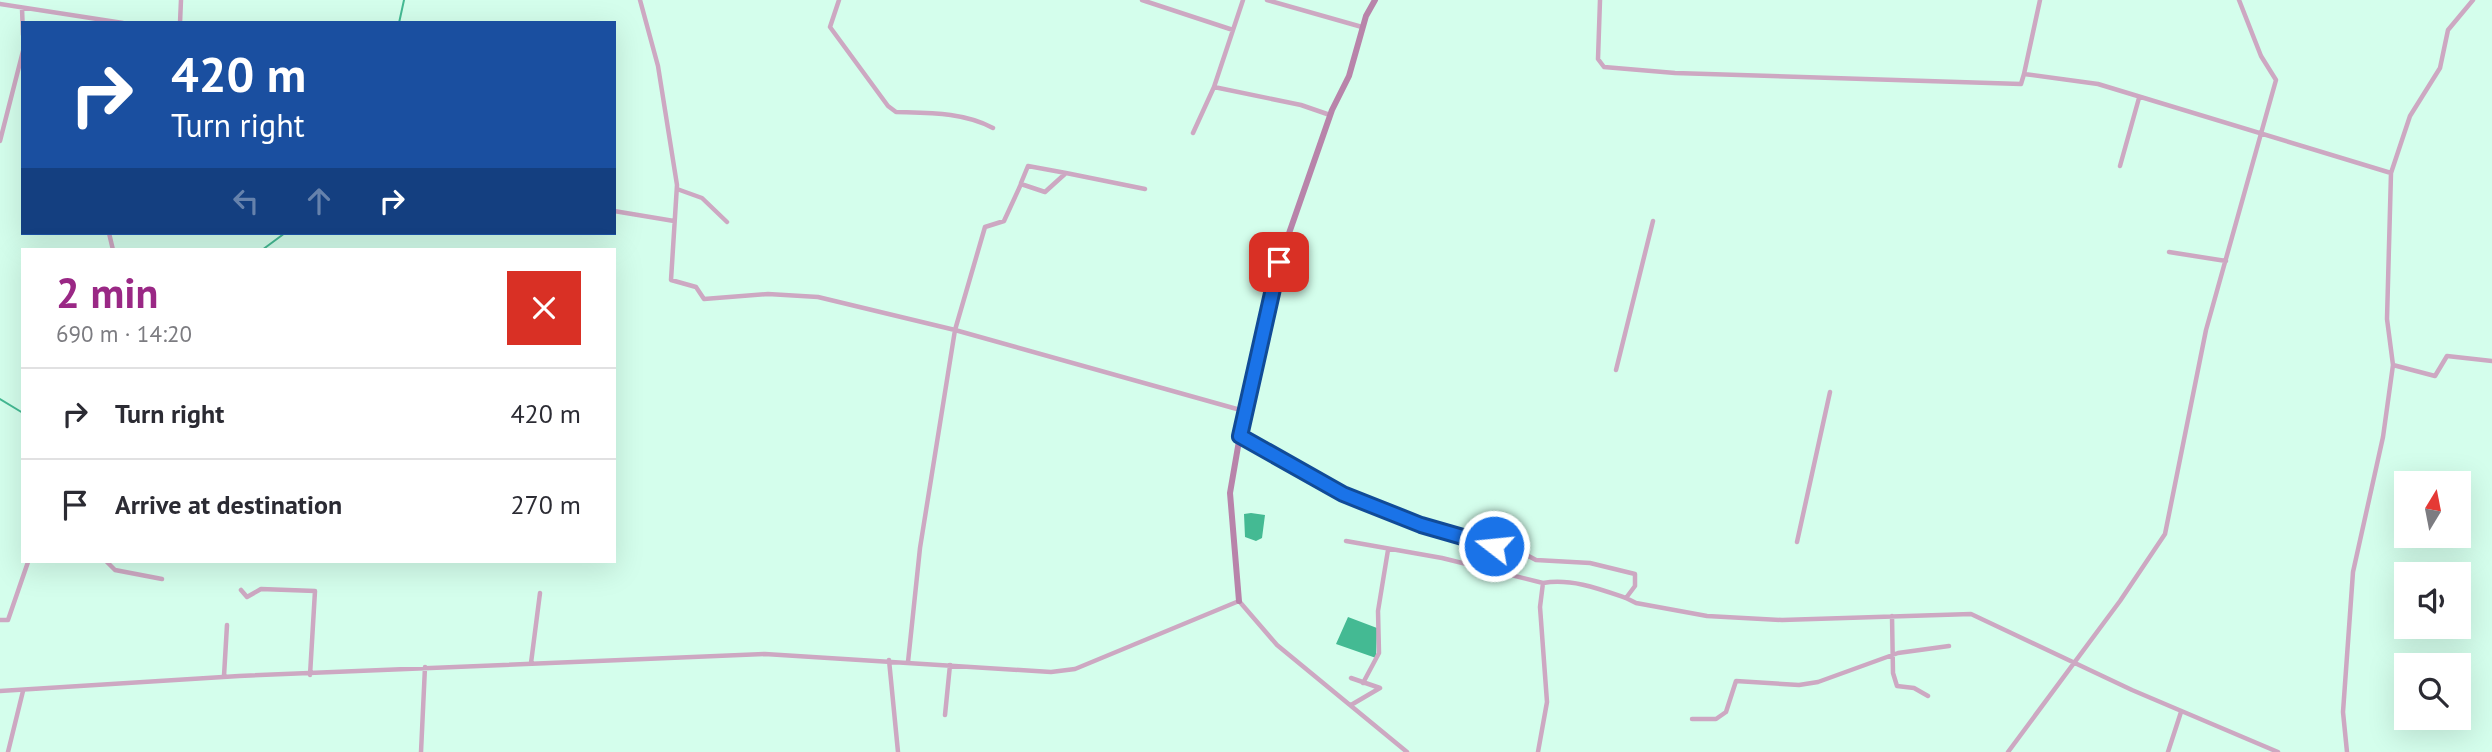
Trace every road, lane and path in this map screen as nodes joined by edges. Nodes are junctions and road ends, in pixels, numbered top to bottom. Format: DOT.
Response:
graph roads {
  1 [pos="181,0"];
  2 [pos="640,0"];
  3 [pos="839,0"];
  4 [pos="1142,0"];
  5 [pos="1243,0"];
  6 [pos="1267,0"];
  7 [pos="1375,0"];
  8 [pos="1600,0"];
  9 [pos="2040,0"];
  10 [pos="2239,0"];
  11 [pos="2473,0"];
  12 [pos="0,4"];
  13 [pos="22,8"];
  14 [pos="22,21"];
  15 [pos="110,21"];
  16 [pos="180,21"];
  17 [pos="1363,27"];
  18 [pos="1233,30"];
  19 [pos="20,72"];
  20 [pos="2024,74"];
  21 [pos="1214,88"];
  22 [pos="2139,98"];
  23 [pos="1330,115"];
  24 [pos="993,128"];
  25 [pos="1193,133"];
  26 [pos="2262,134"];
  27 [pos="0,141"];
  28 [pos="2120,166"];
  29 [pos="1066,173"];
  30 [pos="2391,173"];
  31 [pos="1021,184"];
  32 [pos="677,189"];
  33 [pos="1145,189"];
  34 [pos="616,211"];
  35 [pos="674,221"];
  36 [pos="1653,221"];
  37 [pos="727,222"];
  38 [pos="2169,252"];
  39 [pos="2226,261"];
  40 [pos="955,330"];
  41 [pos="2492,360"];
  42 [pos="2393,366"];
  43 [pos="1616,370"];
  44 [pos="1830,392"];
  45 [pos="1244,411"];
  46 [pos="1240,436"];
  47 [pos="1499,527"];
  48 [pos="1346,541"];
  49 [pos="1797,542"];
  50 [pos="1494,546"];
  51 [pos="1388,550"];
  52 [pos="28,563"];
  53 [pos="108,563"];
  54 [pos="1489,569"];
  55 [pos="162,579"];
  56 [pos="1543,583"];
  57 [pos="240,590"];
  58 [pos="540,593"];
  59 [pos="1626,598"];
  60 [pos="1239,601"];
  61 [pos="1892,616"];
  62 [pos="0,620"];
  63 [pos="228,625"];
  64 [pos="1949,646"];
  65 [pos="1893,656"];
  66 [pos="889,660"];
  67 [pos="2076,661"];
  68 [pos="908,662"];
  69 [pos="531,663"];
  70 [pos="950,665"];
  71 [pos="425,667"];
  72 [pos="310,675"];
  73 [pos="224,677"];
  74 [pos="1351,678"];
  75 [pos="1363,683"];
  76 [pos="0,691"];
  77 [pos="23,691"];
  78 [pos="1928,695"];
  79 [pos="1351,705"];
  80 [pos="2180,712"];
  81 [pos="945,715"];
  82 [pos="1692,719"];
  83 [pos="8,752"];
  84 [pos="421,752"];
  85 [pos="898,752"];
  86 [pos="1407,752"];
  87 [pos="1538,752"];
  88 [pos="2008,752"];
  89 [pos="2168,752"];
  90 [pos="2278,752"];
  91 [pos="2347,752"];
  1 -- 16 [label="street"];
  2 -- 32 [label="street"];
  3 -- 24 [label="street"];
  4 -- 18 [label="street"];
  5 -- 18 [label="street"];
  6 -- 17 [label="street"];
  7 -- 17 [label="street"];
  8 -- 20 [label="street"];
  9 -- 20 [label="street"];
  10 -- 26 [label="street"];
  11 -- 30 [label="street"];
  12 -- 13 [label="street"];
  13 -- 14 [label="street"];
  13 -- 15 [label="street"];
  17 -- 23 [label="street"];
  18 -- 21 [label="street"];
  19 -- 27 [label="street"];
  20 -- 22 [label="street"];
  21 -- 23 [label="street"];
  21 -- 25 [label="street"];
  22 -- 26 [label="street"];
  22 -- 28 [label="street"];
  23 -- 45 [label="street"];
  26 -- 30 [label="street"];
  26 -- 39 [label="street"];
  29 -- 31 [label="street"];
  29 -- 31 [label="street"];
  29 -- 33 [label="street"];
  30 -- 42 [label="street"];
  31 -- 40 [label="street"];
  32 -- 35 [label="street"];
  32 -- 37 [label="street"];
  34 -- 35 [label="street"];
  35 -- 40 [label="street"];
  36 -- 43 [label="street"];
  38 -- 39 [label="street"];
  39 -- 67 [label="street"];
  40 -- 45 [label="street"];
  40 -- 68 [label="street"];
  41 -- 42 [label="street"];
  42 -- 91 [label="street"];
  44 -- 49 [label="street"];
  45 -- 46 [label="street"];
  46 -- 50 [label="street"];
  46 -- 60 [label="street"];
  47 -- 50 [label="street"];
  48 -- 51 [label="street"];
  50 -- 54 [label="street"];
  50 -- 59 [label="street"];
  51 -- 54 [label="street"];
  51 -- 75 [label="street"];
  52 -- 62 [label="street"];
  53 -- 55 [label="street"];
  54 -- 56 [label="street"];
  56 -- 59 [label="street"];
  56 -- 87 [label="street"];
  57 -- 72 [label="street"];
  58 -- 69 [label="street"];
  59 -- 61 [label="street"];
  60 -- 70 [label="street"];
  60 -- 79 [label="street"];
  61 -- 65 [label="street"];
  61 -- 67 [label="street"];
  63 -- 73 [label="street"];
  64 -- 65 [label="street"];
  65 -- 78 [label="street"];
  65 -- 82 [label="street"];
  66 -- 68 [label="street"];
  66 -- 69 [label="street"];
  66 -- 85 [label="street"];
  67 -- 80 [label="street"];
  67 -- 88 [label="street"];
  68 -- 70 [label="street"];
  69 -- 71 [label="street"];
  70 -- 81 [label="street"];
  71 -- 72 [label="street"];
  71 -- 84 [label="street"];
  72 -- 73 [label="street"];
  73 -- 77 [label="street"];
  74 -- 75 [label="street"];
  75 -- 79 [label="street"];
  76 -- 77 [label="street"];
  77 -- 83 [label="street"];
  79 -- 86 [label="street"];
  80 -- 89 [label="street"];
  80 -- 90 [label="street"];
}
